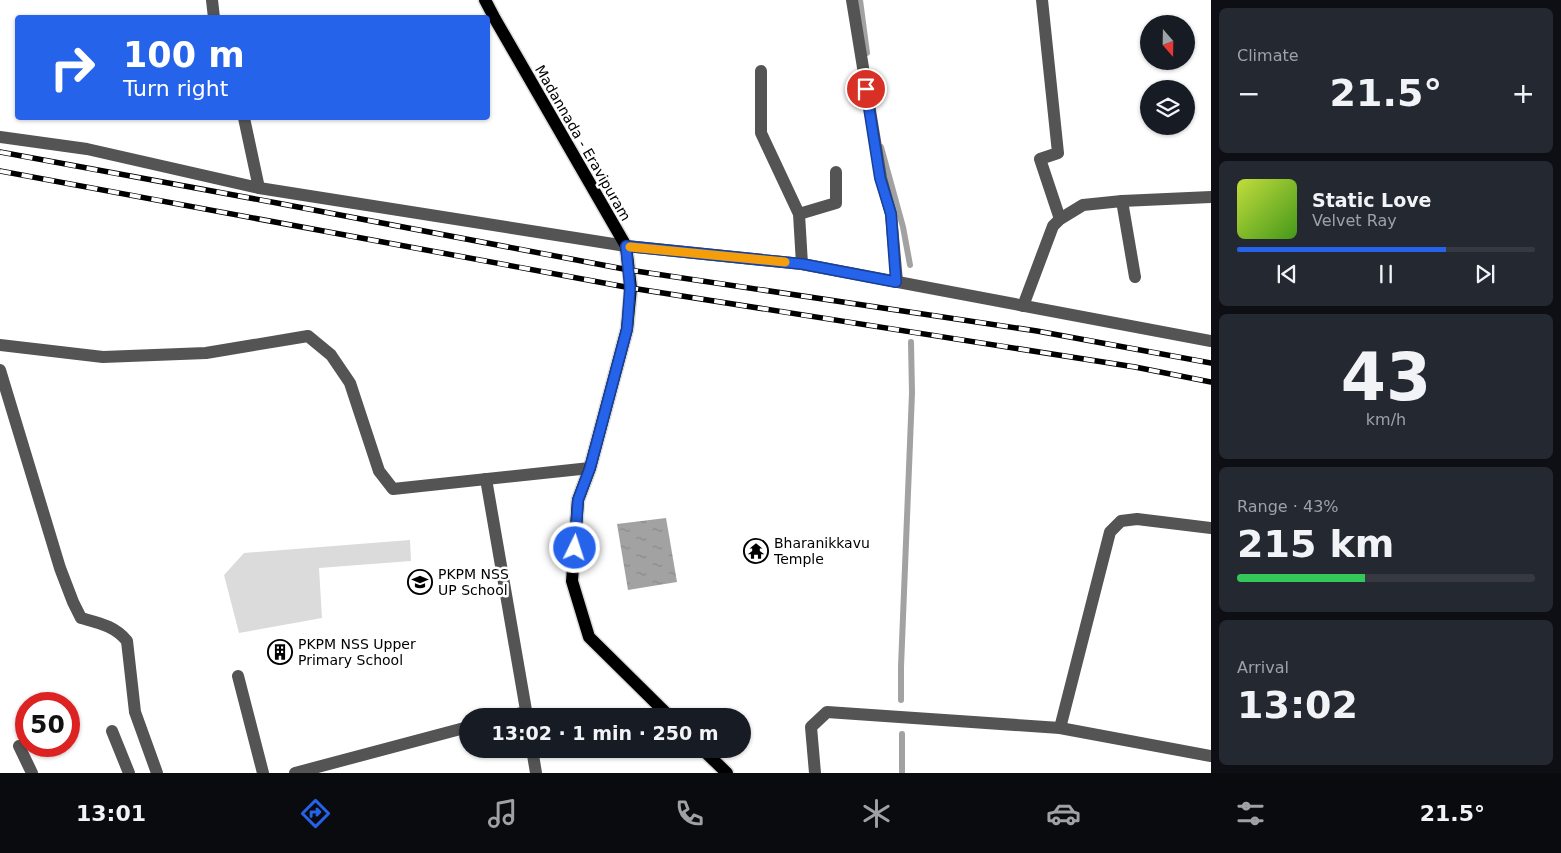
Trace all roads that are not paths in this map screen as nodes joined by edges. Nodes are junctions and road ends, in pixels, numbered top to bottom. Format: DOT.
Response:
graph roads {
  1 [pos="212,0"];
  2 [pos="485,0"];
  3 [pos="852,0"];
  4 [pos="1042,0"];
  5 [pos="214,15"];
  6 [pos="490,15"];
  7 [pos="491,20"];
  8 [pos="760,71"];
  9 [pos="244,120"];
  10 [pos="0,137"];
  11 [pos="836,172"];
  12 [pos="258,188"];
  13 [pos="1211,197"];
  14 [pos="1122,202"];
  15 [pos="799,214"];
  16 [pos="1060,219"];
  17 [pos="626,246"];
  18 [pos="802,264"];
  19 [pos="1135,277"];
  20 [pos="896,282"];
  21 [pos="1024,306"];
  22 [pos="1211,341"];
  23 [pos="0,345"];
  24 [pos="0,370"];
  25 [pos="590,468"];
  26 [pos="486,479"];
  27 [pos="1211,528"];
  28 [pos="238,676"];
  29 [pos="525,708"];
  30 [pos="661,708"];
  31 [pos="1060,728"];
  32 [pos="459,729"];
  33 [pos="112,731"];
  34 [pos="1211,756"];
  35 [pos="25,757"];
  36 [pos="534,758"];
  37 [pos="711,758"];
  38 [pos="32,773"];
  39 [pos="129,773"];
  40 [pos="157,773"];
  41 [pos="263,773"];
  42 [pos="296,773"];
  43 [pos="536,773"];
  44 [pos="727,773"];
  45 [pos="815,773"];
  1 -- 5 [label="street"];
  2 -- 6 [label="main road, Madannada - Eravipuram"];
  3 -- 20 [label="street"];
  4 -- 16 [label="street"];
  7 -- 17 [label="main road, Madannada - Eravipuram"];
  8 -- 15 [label="street"];
  9 -- 12 [label="street"];
  10 -- 12 [label="street"];
  11 -- 15 [label="street"];
  12 -- 17 [label="street"];
  13 -- 14 [label="street"];
  14 -- 16 [label="street"];
  14 -- 19 [label="street"];
  15 -- 18 [label="street"];
  16 -- 21 [label="street"];
  17 -- 18 [label="street"];
  17 -- 25 [label="main road, Madannada - Eravipuram"];
  18 -- 20 [label="street"];
  20 -- 21 [label="street"];
  21 -- 22 [label="street"];
  23 -- 26 [label="street"];
  24 -- 40 [label="street"];
  25 -- 26 [label="street"];
  25 -- 30 [label="main road, Madannada - Eravipuram"];
  26 -- 29 [label="street"];
  27 -- 31 [label="street"];
  28 -- 41 [label="street"];
  31 -- 34 [label="street"];
  31 -- 45 [label="street"];
  32 -- 42 [label="street"];
  33 -- 39 [label="street"];
  35 -- 38 [label="street"];
  36 -- 43 [label="street"];
  37 -- 44 [label="main road"];
}
